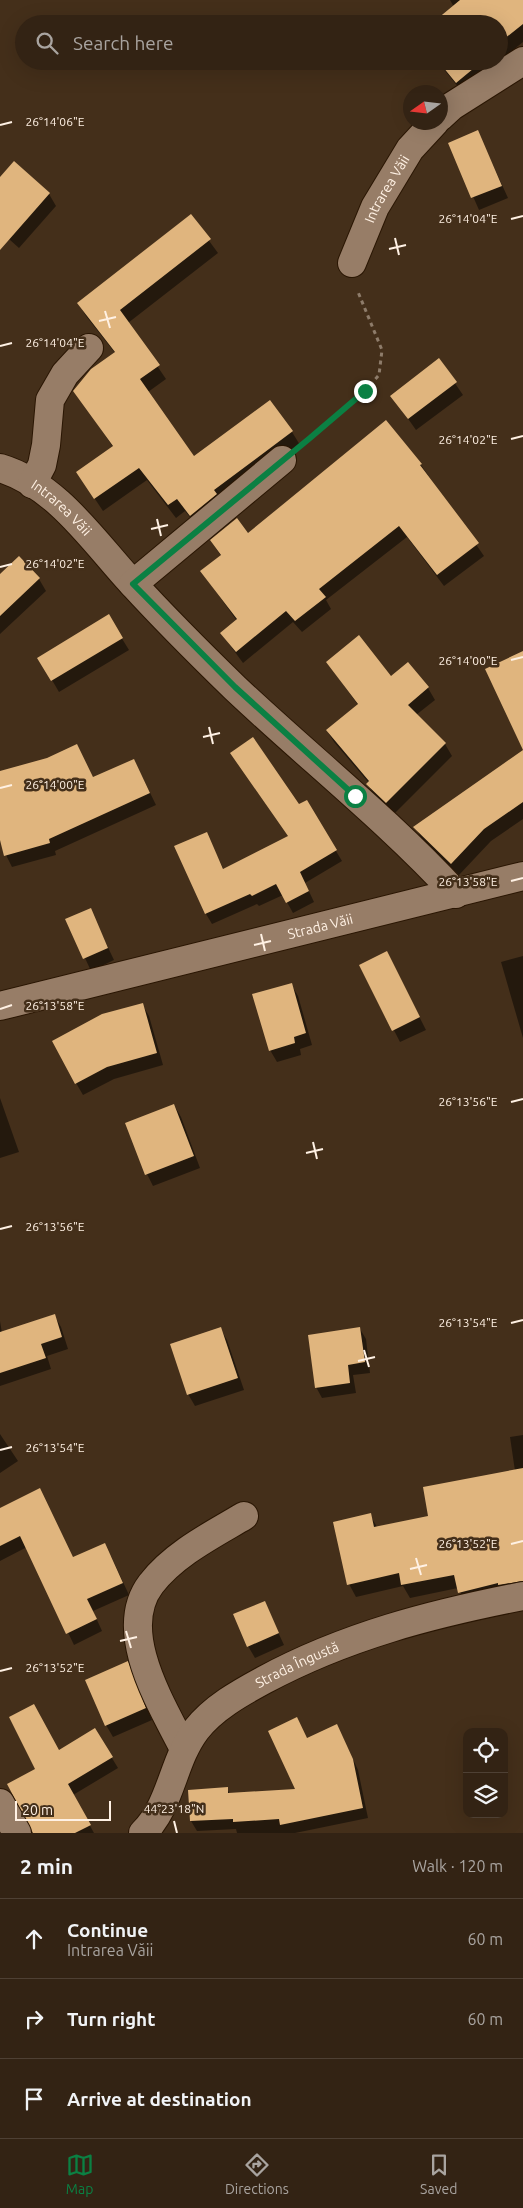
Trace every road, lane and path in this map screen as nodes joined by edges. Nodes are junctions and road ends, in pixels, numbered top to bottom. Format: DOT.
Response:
graph roads {
  1 [pos="523,60"];
  2 [pos="508,70"];
  3 [pos="508,70"];
  4 [pos="448,110"];
  5 [pos="428,130"];
  6 [pos="352,263"];
  7 [pos="89,348"];
  8 [pos="282,460"];
  9 [pos="0,468"];
  10 [pos="32,484"];
  11 [pos="133,584"];
  12 [pos="523,876"];
  13 [pos="456,894"];
  14 [pos="0,1006"];
  15 [pos="244,1516"];
  16 [pos="523,1596"];
  17 [pos="184,1749"];
  18 [pos="0,1803"];
  19 [pos="15,1832"];
  20 [pos="143,1833"];
  1 -- 3 [label="street"];
  2 -- 4 [label="street"];
  5 -- 6 [label="street, Intrarea Văii"];
  6 -- 8 [label="path"];
  7 -- 10 [label="street"];
  8 -- 11 [label="street"];
  9 -- 10 [label="street, Intrarea Văii"];
  10 -- 11 [label="street, Intrarea Văii"];
  11 -- 13 [label="street, Intrarea Văii"];
  12 -- 13 [label="street, Strada Văii"];
  13 -- 14 [label="street, Strada Văii"];
  15 -- 17 [label="street"];
  16 -- 17 [label="street, Strada Îngustă"];
  17 -- 20 [label="street, Strada Îngustă"];
  18 -- 19 [label="street"];
}
